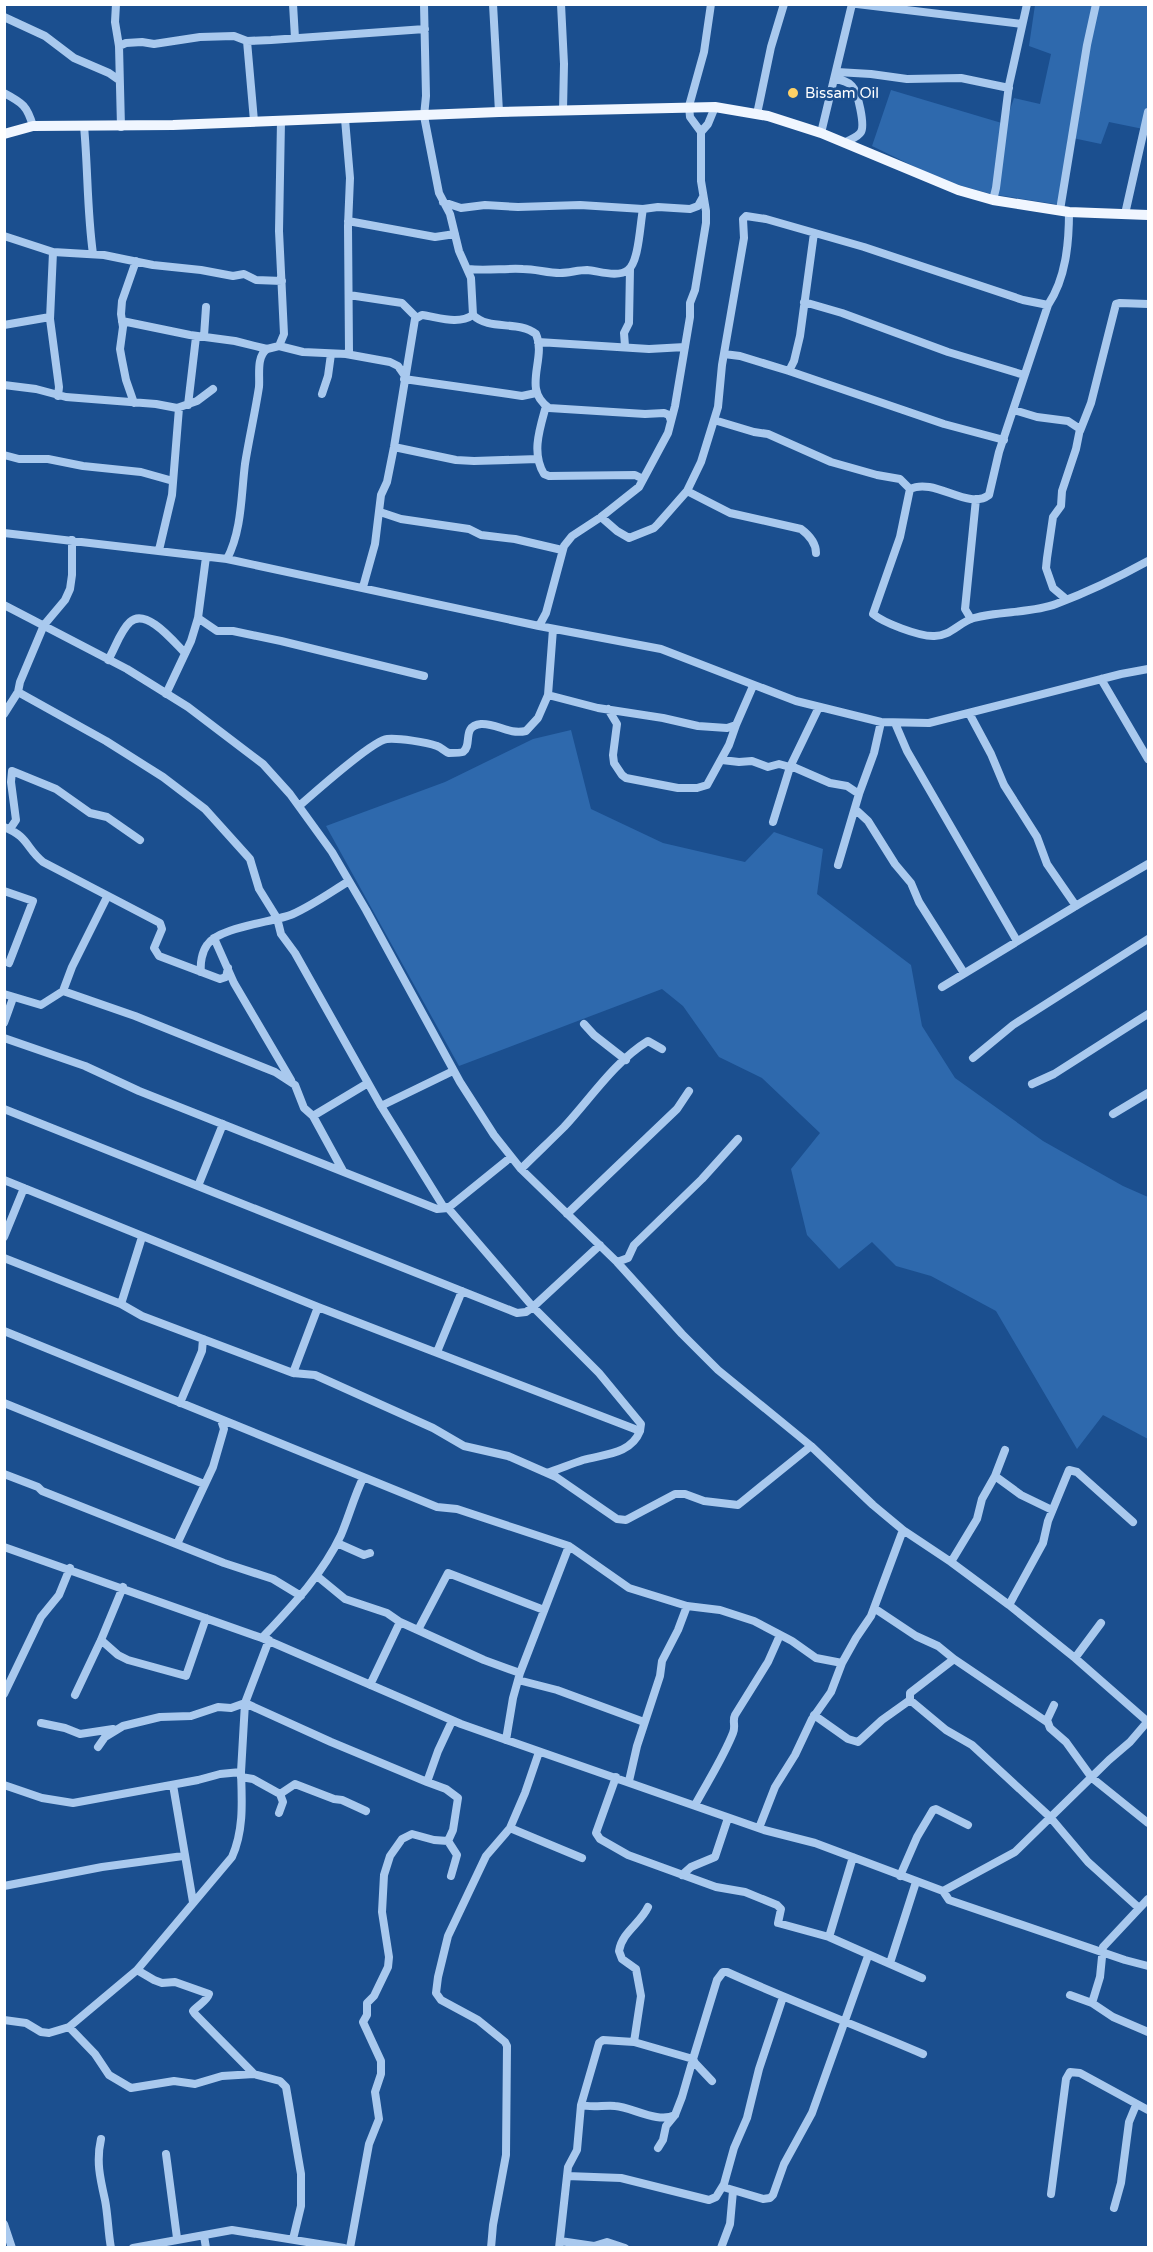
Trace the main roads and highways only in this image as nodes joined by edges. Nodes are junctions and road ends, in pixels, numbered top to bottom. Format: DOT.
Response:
graph roads {
  1 [pos="4,134"];
  2 [pos="1149,215"];
  1 -- 2 [label="main road"];
}
